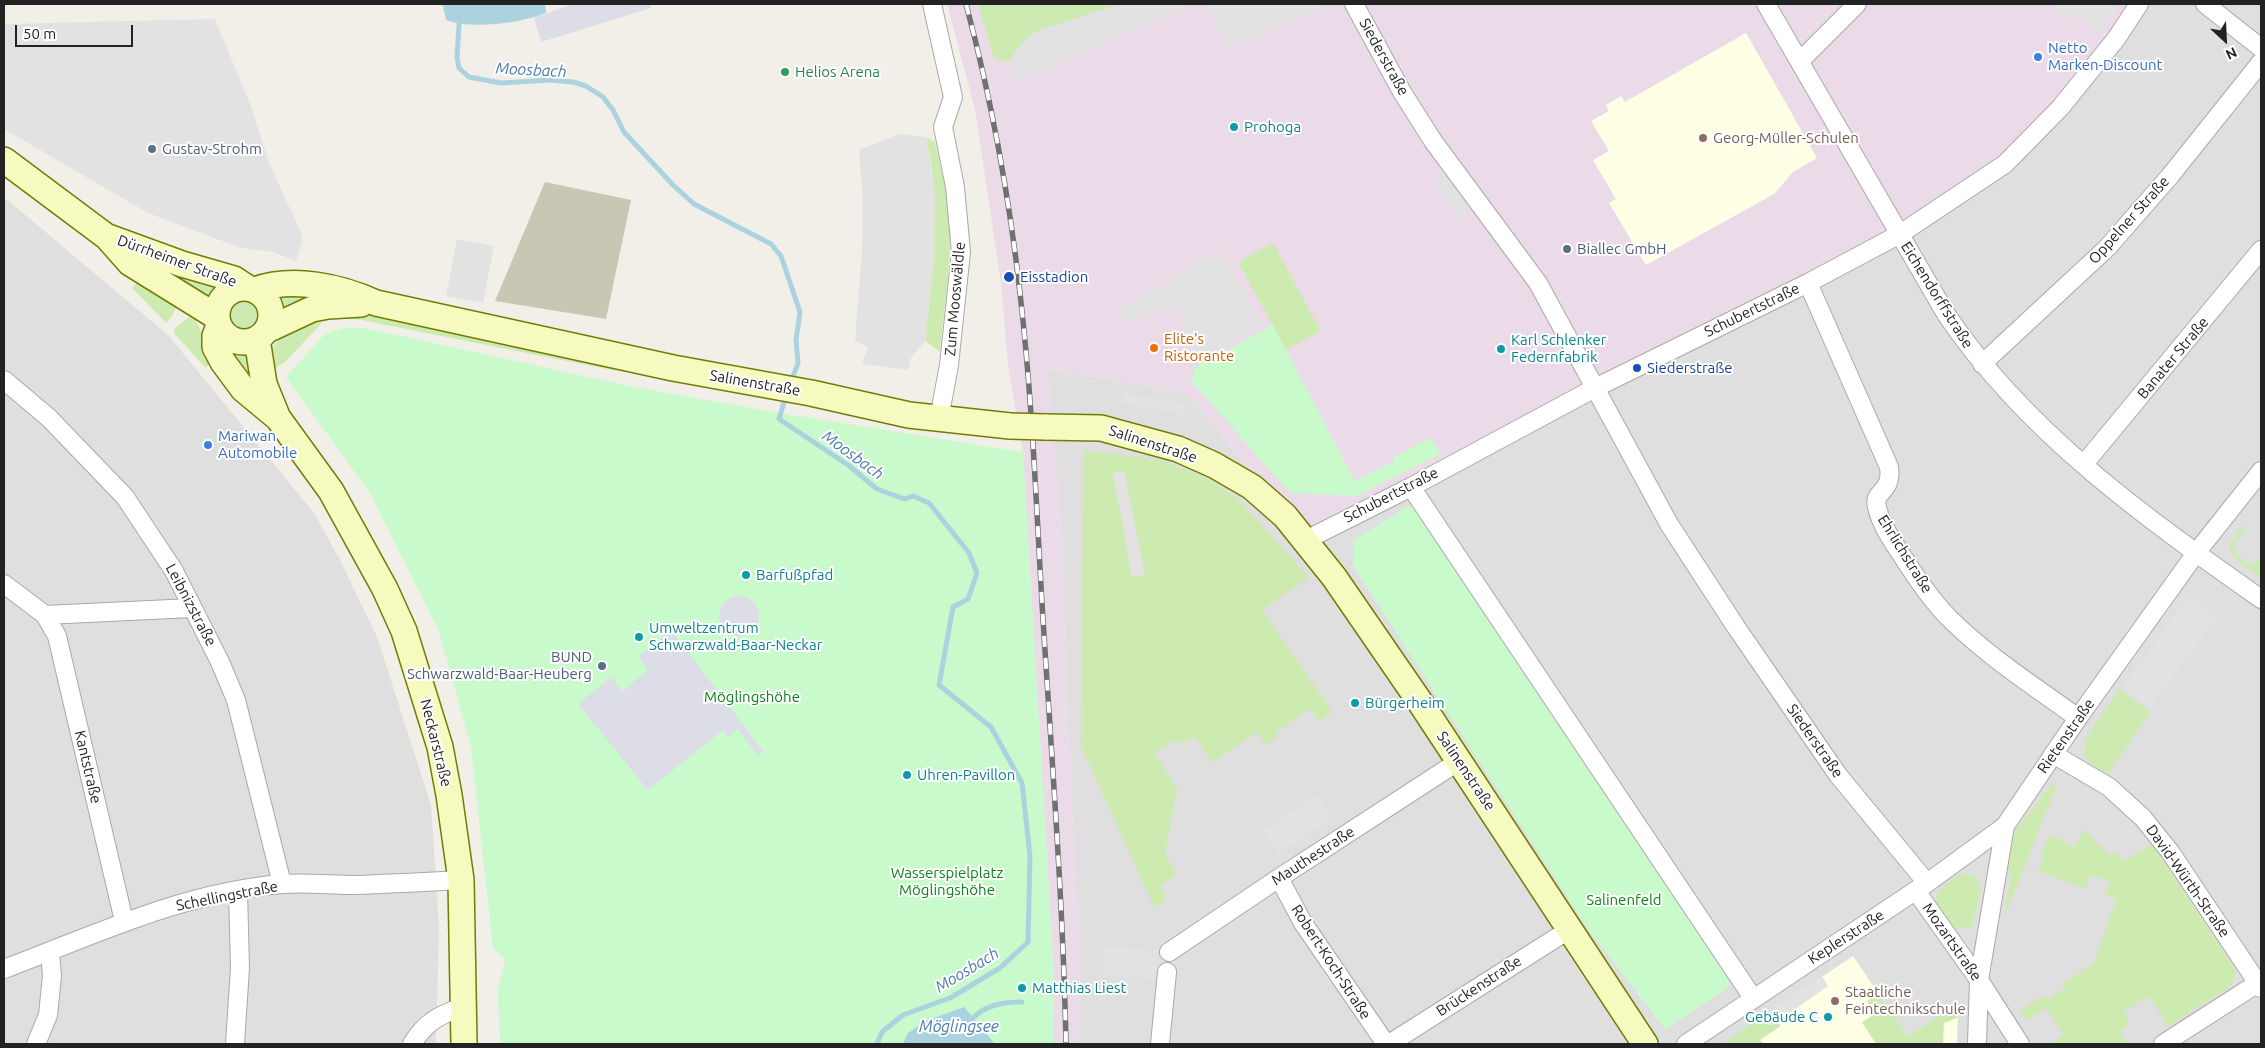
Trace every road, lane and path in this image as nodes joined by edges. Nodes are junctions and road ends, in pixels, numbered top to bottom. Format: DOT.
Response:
graph roads {
  1 [pos="932,4"];
  2 [pos="1354,4"];
  3 [pos="1766,4"];
  4 [pos="1856,4"];
  5 [pos="2138,4"];
  6 [pos="2205,4"];
  7 [pos="2261,48"];
  8 [pos="1800,60"];
  9 [pos="2261,62"];
  10 [pos="4,160"];
  11 [pos="1900,234"];
  12 [pos="107,236"];
  13 [pos="2261,250"];
  14 [pos="1808,283"];
  15 [pos="250,288"];
  16 [pos="376,303"];
  17 [pos="218,321"];
  18 [pos="262,335"];
  19 [pos="1982,364"];
  20 [pos="4,380"];
  21 [pos="1596,388"];
  22 [pos="278,418"];
  23 [pos="938,420"];
  24 [pos="2084,464"];
  25 [pos="2261,471"];
  26 [pos="1411,487"];
  27 [pos="1306,540"];
  28 [pos="2196,553"];
  29 [pos="4,584"];
  30 [pos="2261,599"];
  31 [pos="192,608"];
  32 [pos="45,615"];
  33 [pos="2078,718"];
  34 [pos="2053,754"];
  35 [pos="1460,761"];
  36 [pos="2005,826"];
  37 [pos="1279,878"];
  38 [pos="461,880"];
  39 [pos="282,884"];
  40 [pos="1921,887"];
  41 [pos="238,891"];
  42 [pos="124,921"];
  43 [pos="1570,929"];
  44 [pos="50,952"];
  45 [pos="1169,952"];
  46 [pos="4,969"];
  47 [pos="1167,972"];
  48 [pos="1979,980"];
  49 [pos="2260,984"];
  50 [pos="1753,998"];
  51 [pos="464,1006"];
  52 [pos="36,1044"];
  53 [pos="235,1044"];
  54 [pos="412,1044"];
  55 [pos="464,1044"];
  56 [pos="1160,1044"];
  57 [pos="1388,1044"];
  58 [pos="1645,1044"];
  59 [pos="1686,1044"];
  60 [pos="1977,1044"];
  61 [pos="2020,1044"];
  62 [pos="2164,1044"];
  1 -- 23 [label="street, Zum Mooswäldle"];
  2 -- 21 [label="street, Siederstraße"];
  3 -- 8 [label="street, Eichendorffstraße"];
  4 -- 8 [label="street"];
  5 -- 11 [label="street, Schubertstraße"];
  6 -- 7 [label="street"];
  8 -- 11 [label="street, Eichendorffstraße"];
  9 -- 19 [label="street, Oppelner Straße"];
  10 -- 12 [label="street, Dürrheimer Straße"];
  11 -- 14 [label="street, Schubertstraße"];
  11 -- 19 [label="street, Eichendorffstraße"];
  12 -- 15 [label="street, Dürrheimer Straße"];
  12 -- 17 [label="street, Dürrheimer Straße"];
  13 -- 24 [label="street, Banater Straße"];
  14 -- 21 [label="street, Schubertstraße"];
  14 -- 33 [label="street, Ehrlichstraße"];
  15 -- 16 [label="street, Salinenstraße"];
  15 -- 17 [label="street"];
  15 -- 18 [label="street"];
  16 -- 18 [label="street, Salinenstraße"];
  16 -- 23 [label="street, Salinenstraße"];
  17 -- 18 [label="street"];
  17 -- 22 [label="street, Neckarstraße"];
  18 -- 22 [label="street, Neckarstraße"];
  19 -- 24 [label="street, Eichendorffstraße"];
  20 -- 31 [label="street, Leibnizstraße"];
  21 -- 26 [label="street, Schubertstraße"];
  21 -- 40 [label="street, Siederstraße"];
  22 -- 38 [label="street, Neckarstraße"];
  23 -- 27 [label="street, Salinenstraße, bridge"];
  24 -- 28 [label="street, Eichendorffstraße"];
  25 -- 28 [label="street, Rietenstraße"];
  26 -- 27 [label="street, Schubertstraße"];
  26 -- 50 [label="street"];
  27 -- 35 [label="street, Salinenstraße"];
  28 -- 30 [label="street, Eichendorffstraße"];
  28 -- 33 [label="street, Rietenstraße"];
  29 -- 32 [label="street, Kantstraße"];
  31 -- 32 [label="street"];
  31 -- 39 [label="street, Leibnizstraße"];
  32 -- 42 [label="street, Kantstraße"];
  33 -- 34 [label="street, Rietenstraße"];
  34 -- 36 [label="street, Rietenstraße"];
  34 -- 49 [label="street, David-Würth-Straße"];
  35 -- 37 [label="street, Mauthestraße"];
  35 -- 43 [label="street, Salinenstraße"];
  36 -- 40 [label="street, Keplerstraße"];
  36 -- 48 [label="street, Rietenstraße"];
  37 -- 45 [label="street, Mauthestraße"];
  37 -- 57 [label="street, Robert-Koch-Straße"];
  38 -- 39 [label="street, Schellingstraße"];
  38 -- 51 [label="street, Neckarstraße"];
  39 -- 41 [label="street, Schellingstraße"];
  40 -- 48 [label="street, Mozartstraße"];
  40 -- 50 [label="street, Keplerstraße"];
  41 -- 42 [label="street, Schellingstraße"];
  41 -- 53 [label="street"];
  42 -- 44 [label="street, Schellingstraße"];
  43 -- 57 [label="street, Brückenstraße"];
  43 -- 58 [label="street, Salinenstraße"];
  44 -- 46 [label="street, Schellingstraße"];
  44 -- 52 [label="street"];
  47 -- 56 [label="street"];
  48 -- 60 [label="street, Rietenstraße"];
  48 -- 61 [label="street, Mozartstraße"];
  49 -- 62 [label="street"];
  50 -- 59 [label="street, Keplerstraße"];
  51 -- 54 [label="street"];
  51 -- 55 [label="street, Neckarstraße"];
}
